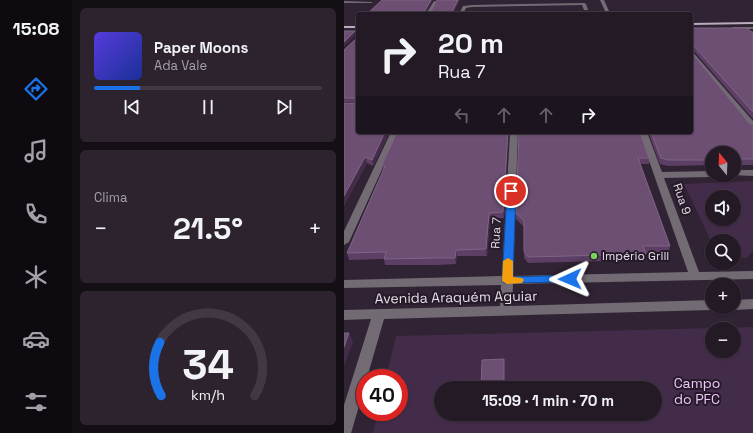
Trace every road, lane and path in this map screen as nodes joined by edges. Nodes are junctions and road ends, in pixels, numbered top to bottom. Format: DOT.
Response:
graph roads {
  1 [pos="602,0"];
  2 [pos="357,1"];
  3 [pos="344,2"];
  4 [pos="435,2"];
  5 [pos="371,4"];
  6 [pos="586,9"];
  7 [pos="429,12"];
  8 [pos="462,12"];
  9 [pos="605,12"];
  10 [pos="753,18"];
  11 [pos="693,19"];
  12 [pos="344,22"];
  13 [pos="356,22"];
  14 [pos="741,23"];
  15 [pos="753,23"];
  16 [pos="693,24"];
  17 [pos="344,27"];
  18 [pos="356,27"];
  19 [pos="750,28"];
  20 [pos="693,29"];
  21 [pos="344,32"];
  22 [pos="356,32"];
  23 [pos="753,32"];
  24 [pos="693,54"];
  25 [pos="753,126"];
  26 [pos="394,134"];
  27 [pos="514,134"];
  28 [pos="644,134"];
  29 [pos="741,173"];
  30 [pos="753,173"];
  31 [pos="705,174"];
  32 [pos="660,175"];
  33 [pos="344,242"];
  34 [pos="753,274"];
  35 [pos="695,276"];
  36 [pos="507,281"];
  37 [pos="344,284"];
  38 [pos="753,304"];
  39 [pos="741,305"];
  40 [pos="705,306"];
  41 [pos="506,311"];
  42 [pos="379,314"];
  43 [pos="344,315"];
  44 [pos="344,430"];
  1 -- 9 [label="street"];
  2 -- 3 [label="street"];
  2 -- 5 [label="street"];
  4 -- 7 [label="street"];
  6 -- 8 [label="street"];
  10 -- 11 [label="main road"];
  12 -- 13 [label="main road"];
  14 -- 15 [label="main road"];
  14 -- 16 [label="main road"];
  14 -- 19 [label="street"];
  17 -- 18 [label="main road"];
  19 -- 20 [label="street"];
  19 -- 23 [label="street"];
  21 -- 22 [label="street"];
  24 -- 25 [label="street"];
  26 -- 33 [label="street"];
  27 -- 36 [label="street, Rua 7"];
  28 -- 32 [label="street, Rua 9"];
  29 -- 30 [label="street"];
  31 -- 32 [label="street"];
  32 -- 35 [label="street, Rua 9"];
  34 -- 35 [label="street, Avenida Araquém Aguiar"];
  35 -- 36 [label="street, Avenida Araquém Aguiar"];
  36 -- 37 [label="street, Avenida Araquém Aguiar"];
  36 -- 41 [label="street, Rua 7"];
  38 -- 39 [label="street"];
  40 -- 41 [label="street, Avenida Araquém Aguiar"];
  41 -- 42 [label="street, Avenida Araquém Aguiar"];
  42 -- 43 [label="street, Avenida Araquém Aguiar"];
  42 -- 44 [label="street"];
}
